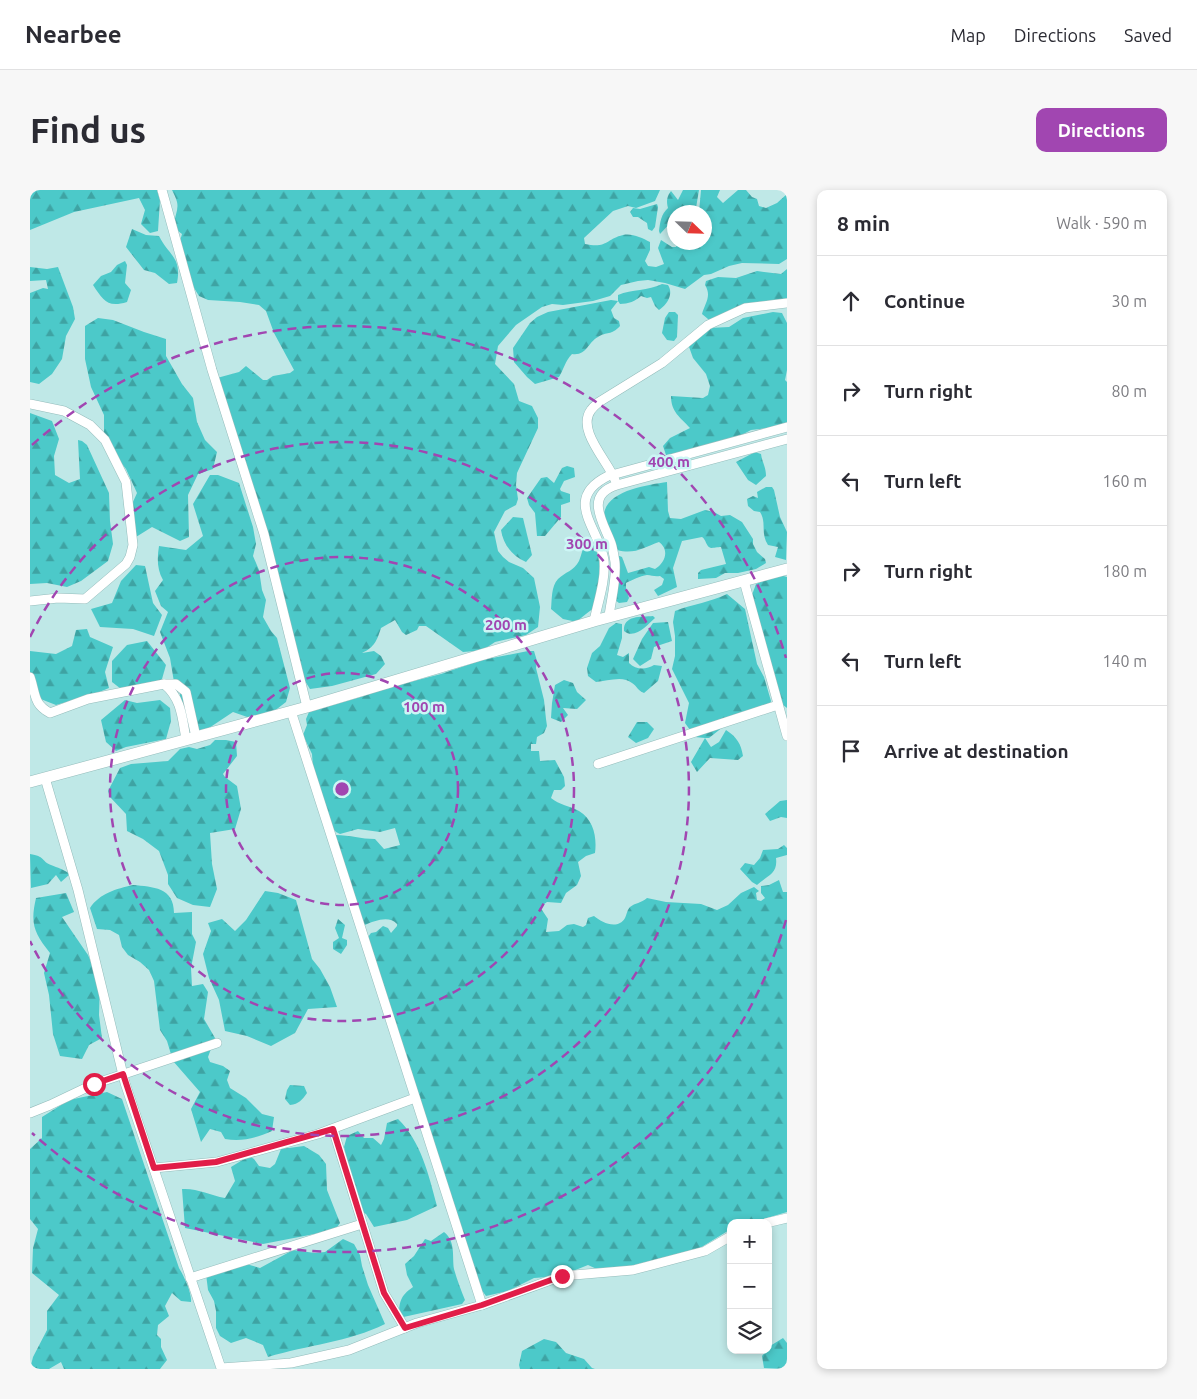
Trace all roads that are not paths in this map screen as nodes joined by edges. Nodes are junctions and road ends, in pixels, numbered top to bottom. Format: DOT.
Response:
graph roads {
  1 [pos="162,190"];
  2 [pos="787,303"];
  3 [pos="30,404"];
  4 [pos="787,427"];
  5 [pos="787,439"];
  6 [pos="613,475"];
  7 [pos="617,485"];
  8 [pos="787,569"];
  9 [pos="744,581"];
  10 [pos="30,602"];
  11 [pos="609,616"];
  12 [pos="594,621"];
  13 [pos="30,677"];
  14 [pos="778,705"];
  15 [pos="307,707"];
  16 [pos="292,711"];
  17 [pos="787,736"];
  18 [pos="191,738"];
  19 [pos="598,764"];
  20 [pos="45,778"];
  21 [pos="30,782"];
  22 [pos="217,1043"];
  23 [pos="123,1074"];
  24 [pos="415,1098"];
  25 [pos="30,1113"];
  26 [pos="333,1129"];
  27 [pos="154,1168"];
  28 [pos="787,1218"];
  29 [pos="772,1222"];
  30 [pos="362,1224"];
  31 [pos="727,1238"];
  32 [pos="190,1278"];
  33 [pos="482,1305"];
  34 [pos="405,1328"];
  35 [pos="280,1366"];
  36 [pos="219,1368"];
  1 -- 15 [label="street"];
  2 -- 6 [label="street"];
  3 -- 10 [label="street"];
  4 -- 6 [label="street"];
  5 -- 7 [label="street"];
  6 -- 7 [label="street"];
  6 -- 12 [label="street"];
  7 -- 11 [label="street"];
  8 -- 9 [label="street"];
  9 -- 11 [label="street"];
  9 -- 14 [label="street"];
  11 -- 12 [label="street"];
  12 -- 15 [label="street"];
  13 -- 18 [label="street"];
  14 -- 17 [label="street"];
  14 -- 19 [label="street"];
  15 -- 16 [label="street"];
  16 -- 18 [label="street"];
  16 -- 24 [label="street"];
  18 -- 20 [label="street"];
  20 -- 21 [label="street"];
  20 -- 23 [label="street"];
  22 -- 23 [label="street"];
  23 -- 25 [label="street"];
  23 -- 27 [label="street"];
  24 -- 26 [label="street"];
  24 -- 33 [label="street"];
  26 -- 27 [label="street"];
  26 -- 30 [label="street"];
  27 -- 32 [label="street"];
  28 -- 29 [label="street"];
  30 -- 32 [label="street"];
  30 -- 34 [label="street"];
  31 -- 33 [label="street"];
  32 -- 36 [label="street"];
  33 -- 34 [label="street"];
  34 -- 35 [label="street"];
  35 -- 36 [label="street"];
}
